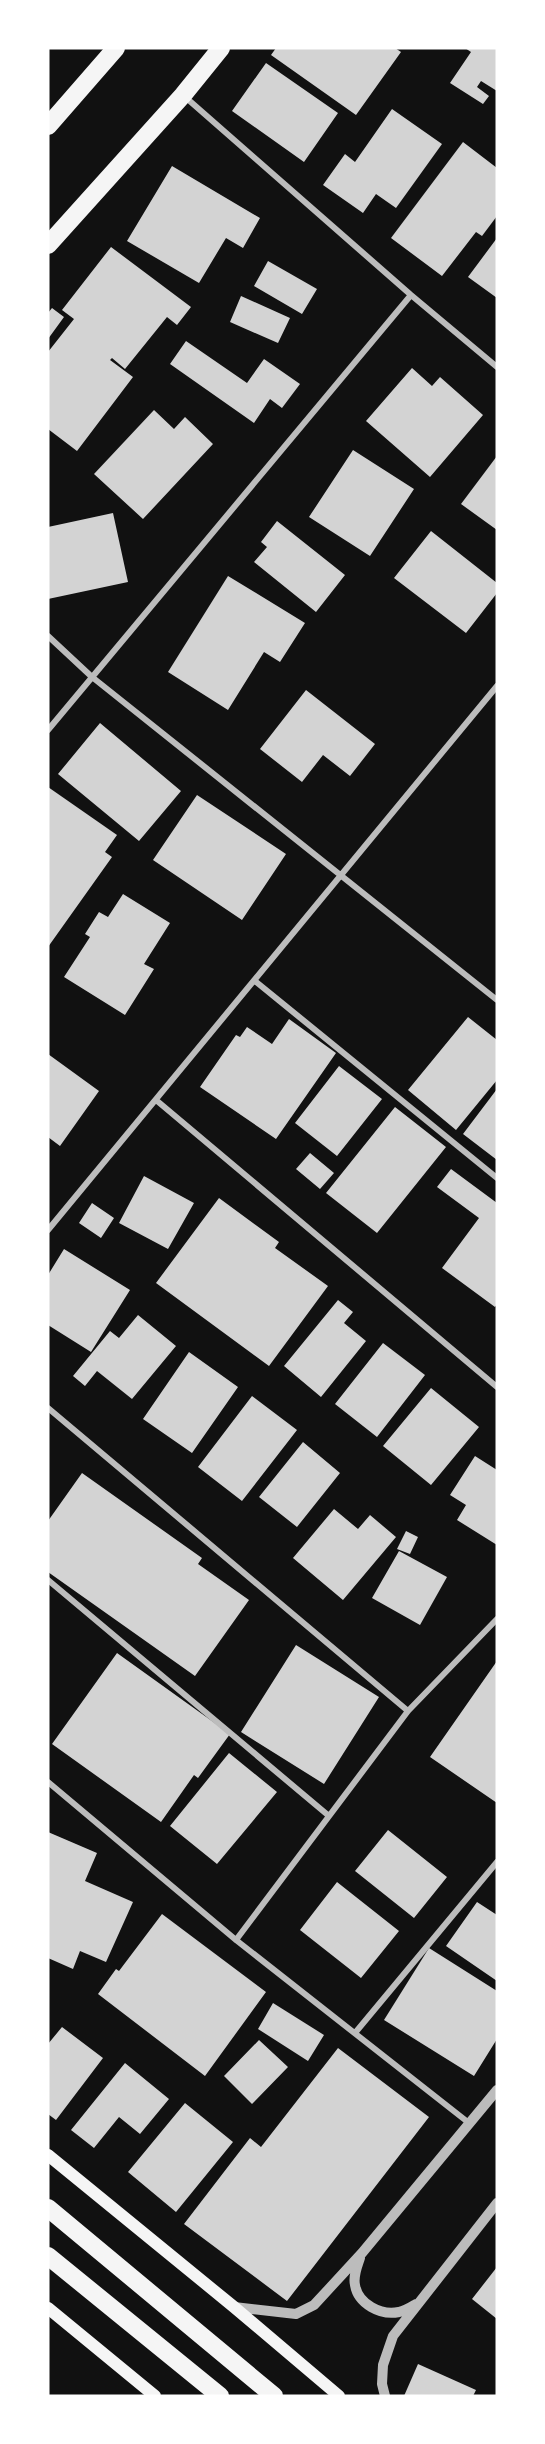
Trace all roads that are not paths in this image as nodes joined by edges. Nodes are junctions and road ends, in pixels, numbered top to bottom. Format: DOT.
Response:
graph roads {
  1 [pos="221,48"];
  2 [pos="111,50"];
  3 [pos="183,95"];
  4 [pos="48,126"];
  5 [pos="48,245"];
  6 [pos="411,296"];
  7 [pos="497,367"];
  8 [pos="48,636"];
  9 [pos="92,677"];
  10 [pos="497,686"];
  11 [pos="48,730"];
  12 [pos="341,875"];
  13 [pos="255,981"];
  14 [pos="497,1000"];
  15 [pos="156,1100"];
  16 [pos="497,1178"];
  17 [pos="48,1230"];
  18 [pos="497,1387"];
  19 [pos="48,1408"];
  20 [pos="48,1580"];
  21 [pos="497,1619"];
  22 [pos="408,1711"];
  23 [pos="48,1782"];
  24 [pos="328,1816"];
  25 [pos="497,1862"];
  26 [pos="236,1940"];
  27 [pos="355,2033"];
  28 [pos="497,2090"];
  29 [pos="469,2122"];
  30 [pos="48,2155"];
  31 [pos="497,2203"];
  32 [pos="48,2208"];
  33 [pos="362,2253"];
  34 [pos="48,2256"];
  35 [pos="419,2303"];
  36 [pos="234,2307"];
  37 [pos="48,2308"];
  38 [pos="149,2393"];
  39 [pos="220,2396"];
  40 [pos="274,2396"];
  41 [pos="339,2396"];
  42 [pos="385,2396"];
  1 -- 3 [label="highway"];
  2 -- 4 [label="highway"];
  3 -- 5 [label="highway"];
  3 -- 6 [label="street"];
  6 -- 7 [label="street"];
  6 -- 9 [label="street"];
  8 -- 9 [label="street"];
  9 -- 11 [label="street"];
  9 -- 12 [label="street"];
  10 -- 12 [label="street"];
  12 -- 13 [label="street"];
  12 -- 14 [label="street"];
  13 -- 15 [label="street"];
  13 -- 16 [label="street"];
  15 -- 17 [label="street"];
  15 -- 18 [label="street"];
  19 -- 22 [label="street"];
  20 -- 24 [label="street"];
  21 -- 22 [label="street"];
  22 -- 24 [label="street"];
  23 -- 26 [label="street"];
  24 -- 26 [label="street"];
  25 -- 27 [label="street"];
  26 -- 27 [label="street"];
  27 -- 29 [label="street"];
  28 -- 29 [label="street"];
  29 -- 33 [label="street"];
  30 -- 36 [label="main road"];
  31 -- 35 [label="street"];
  32 -- 40 [label="highway"];
  33 -- 35 [label="street"];
  33 -- 36 [label="street"];
  34 -- 39 [label="highway"];
  35 -- 42 [label="street"];
  36 -- 41 [label="main road"];
  37 -- 38 [label="main road"];
}
